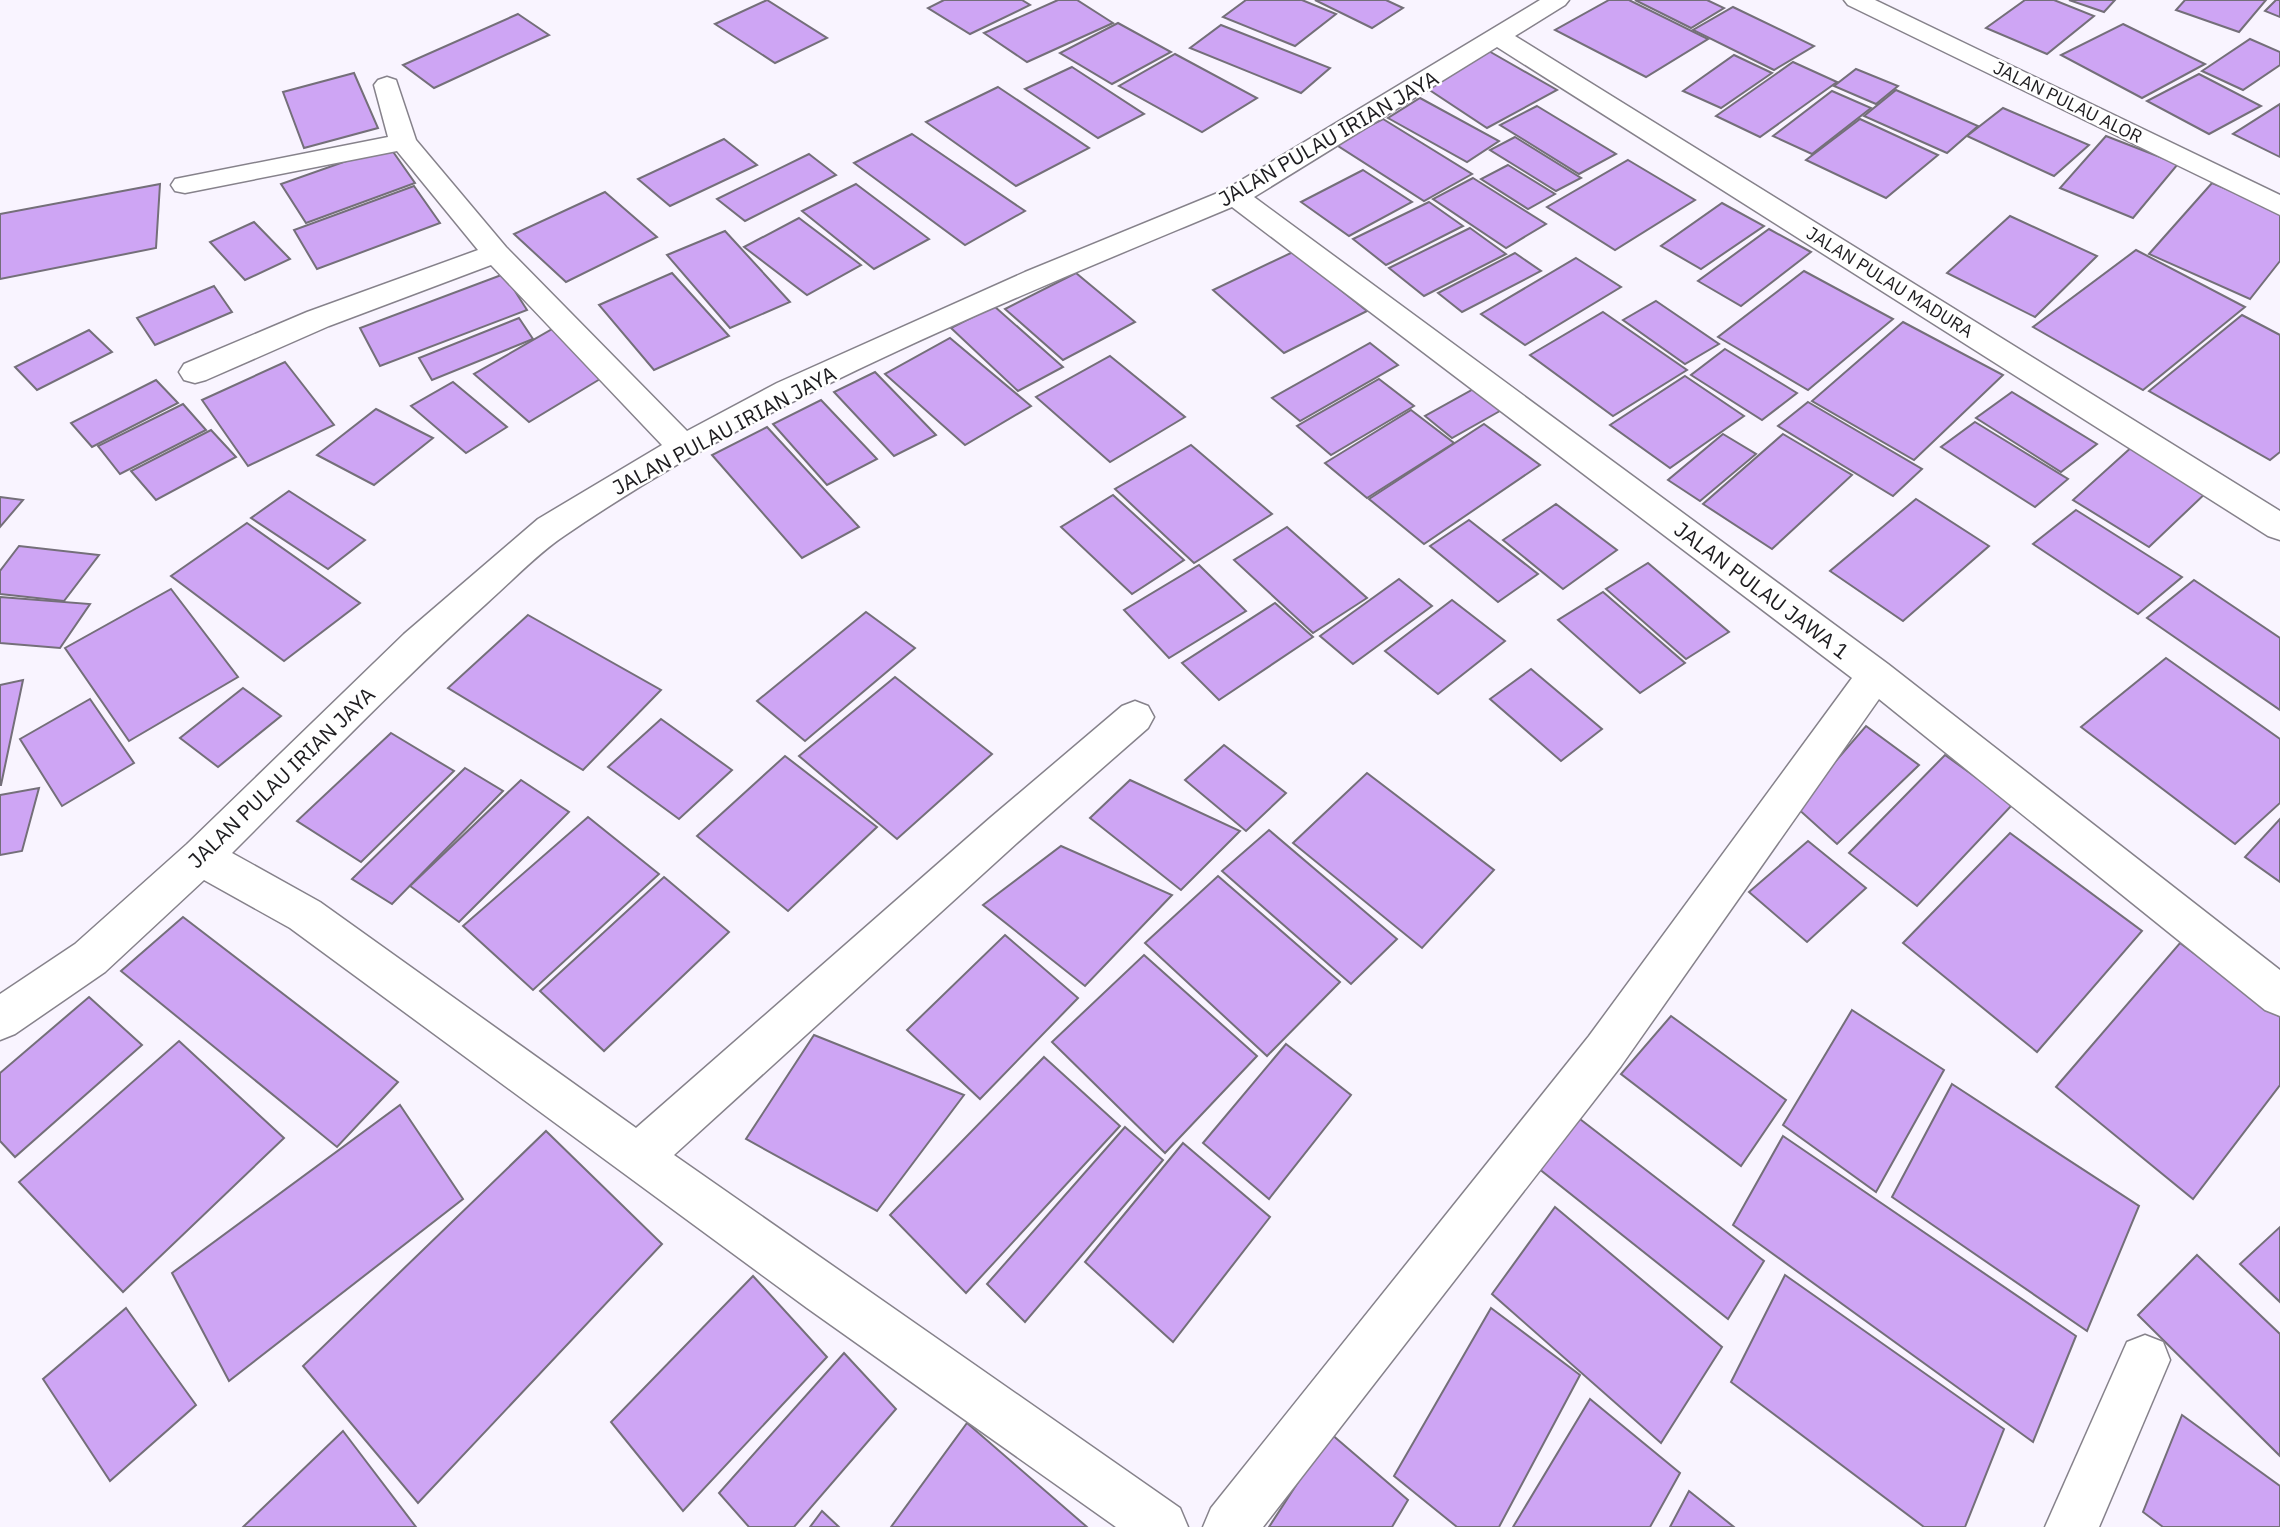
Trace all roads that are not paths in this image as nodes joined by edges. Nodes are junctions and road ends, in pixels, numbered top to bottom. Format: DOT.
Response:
graph roads {
  1 [pos="1557,0"];
  2 [pos="1856,0"];
  3 [pos="1499,37"];
  4 [pos="387,85"];
  5 [pos="403,142"];
  6 [pos="184,185"];
  7 [pos="1236,196"];
  8 [pos="2280,206"];
  9 [pos="496,253"];
  10 [pos="195,372"];
  11 [pos="683,447"];
  12 [pos="2280,527"];
  13 [pos="1875,675"];
  14 [pos="1135,717"];
  15 [pos="201,857"];
  16 [pos="2280,996"];
  17 [pos="0,1019"];
  18 [pos="639,1156"];
  19 [pos="2145,1360"];
  20 [pos="1161,1527"];
  21 [pos="1230,1527"];
  22 [pos="2072,1527"];
  1 -- 3 [label="street, JALAN PULAU IRIAN JAYA"];
  2 -- 8 [label="street, JALAN PULAU ALOR"];
  3 -- 7 [label="street, JALAN PULAU IRIAN JAYA"];
  3 -- 12 [label="street, JALAN PULAU MADURA"];
  4 -- 5 [label="street"];
  5 -- 6 [label="street"];
  5 -- 9 [label="street"];
  7 -- 11 [label="street, JALAN PULAU IRIAN JAYA"];
  7 -- 13 [label="street, JALAN PULAU JAWA 1"];
  9 -- 10 [label="street"];
  9 -- 11 [label="street"];
  11 -- 15 [label="street, JALAN PULAU IRIAN JAYA"];
  13 -- 16 [label="street, JALAN PULAU JAWA 1"];
  13 -- 21 [label="street"];
  14 -- 18 [label="street"];
  15 -- 17 [label="street, JALAN PULAU IRIAN JAYA"];
  15 -- 18 [label="street"];
  18 -- 20 [label="street"];
  19 -- 22 [label="street"];
}
